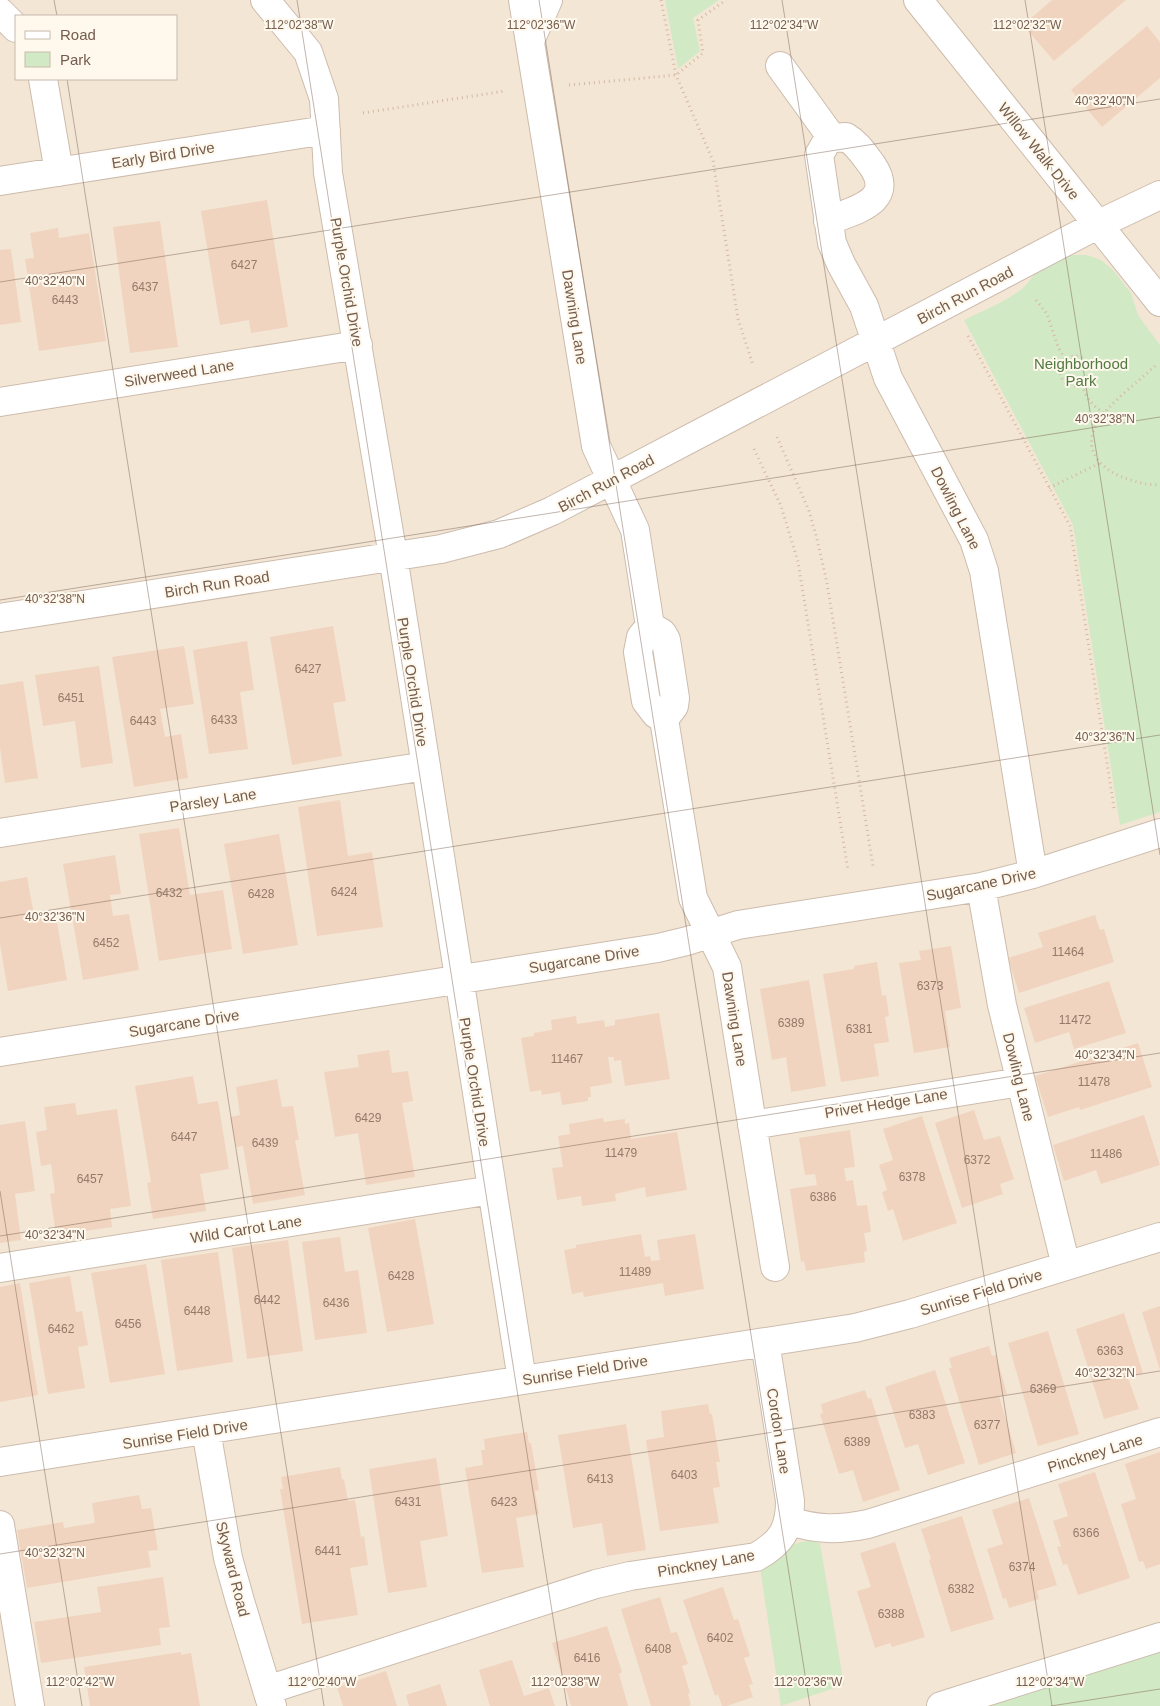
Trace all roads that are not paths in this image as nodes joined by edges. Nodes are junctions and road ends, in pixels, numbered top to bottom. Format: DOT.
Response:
graph roads {
  1 [pos="266,0"];
  2 [pos="523,0"];
  3 [pos="548,0"];
  4 [pos="918,0"];
  5 [pos="0,12"];
  6 [pos="15,27"];
  7 [pos="530,41"];
  8 [pos="780,66"];
  9 [pos="43,80"];
  10 [pos="326,130"];
  11 [pos="832,138"];
  12 [pos="59,172"];
  13 [pos="0,181"];
  14 [pos="1160,195"];
  15 [pos="828,221"];
  16 [pos="1099,224"];
  17 [pos="1160,302"];
  18 [pos="876,342"];
  19 [pos="358,345"];
  20 [pos="0,402"];
  21 [pos="612,480"];
  22 [pos="393,556"];
  23 [pos="0,618"];
  24 [pos="426,766"];
  25 [pos="0,833"];
  26 [pos="1160,833"];
  27 [pos="1032,874"];
  28 [pos="981,887"];
  29 [pos="710,934"];
  30 [pos="460,979"];
  31 [pos="0,1052"];
  32 [pos="1020,1082"];
  33 [pos="752,1125"];
  34 [pos="492,1190"];
  35 [pos="1160,1237"];
  36 [pos="1066,1266"];
  37 [pos="775,1267"];
  38 [pos="0,1268"];
  39 [pos="765,1342"];
  40 [pos="522,1380"];
  41 [pos="206,1430"];
  42 [pos="1160,1432"];
  43 [pos="0,1462"];
  44 [pos="789,1521"];
  45 [pos="0,1525"];
  46 [pos="1160,1638"];
  47 [pos="269,1698"];
  48 [pos="30,1706"];
  49 [pos="942,1706"];
  1 -- 10 [label="street, Purple Orchid Drive"];
  2 -- 7 [label="street, Dawning Lane"];
  3 -- 7 [label="street"];
  4 -- 16 [label="street, Willow Walk Drive"];
  5 -- 6 [label="street"];
  7 -- 21 [label="street, Dawning Lane"];
  8 -- 11 [label="street"];
  9 -- 12 [label="street"];
  10 -- 12 [label="street, Early Bird Drive"];
  10 -- 19 [label="street, Purple Orchid Drive"];
  11 -- 15 [label="street, Dowling Lane"];
  11 -- 15 [label="street"];
  12 -- 13 [label="street, Early Bird Drive"];
  14 -- 16 [label="street, Birch Run Road"];
  15 -- 18 [label="street, Dowling Lane"];
  16 -- 17 [label="street, Willow Walk Drive"];
  16 -- 18 [label="street, Birch Run Road"];
  18 -- 21 [label="street, Birch Run Road"];
  18 -- 27 [label="street, Dowling Lane"];
  19 -- 20 [label="street, Silverweed Lane"];
  19 -- 22 [label="street, Purple Orchid Drive"];
  21 -- 22 [label="street, Birch Run Road"];
  21 -- 29 [label="street, Dawning Lane"];
  22 -- 23 [label="street, Birch Run Road"];
  22 -- 24 [label="street, Purple Orchid Drive"];
  24 -- 25 [label="street, Parsley Lane"];
  24 -- 30 [label="street, Purple Orchid Drive"];
  26 -- 27 [label="street, Sugarcane Drive"];
  27 -- 28 [label="street, Sugarcane Drive"];
  28 -- 29 [label="street, Sugarcane Drive"];
  28 -- 32 [label="street, Dowling Lane"];
  29 -- 30 [label="street, Sugarcane Drive"];
  29 -- 33 [label="street, Dawning Lane"];
  30 -- 31 [label="street, Sugarcane Drive"];
  30 -- 34 [label="street, Purple Orchid Drive"];
  32 -- 33 [label="street, Privet Hedge Lane"];
  32 -- 36 [label="street, Dowling Lane"];
  33 -- 37 [label="street, Dawning Lane"];
  34 -- 38 [label="street, Wild Carrot Lane"];
  34 -- 40 [label="street, Purple Orchid Drive"];
  35 -- 36 [label="street, Sunrise Field Drive"];
  36 -- 39 [label="street, Sunrise Field Drive"];
  39 -- 40 [label="street, Sunrise Field Drive"];
  39 -- 44 [label="street, Cordon Lane"];
  40 -- 41 [label="street, Sunrise Field Drive"];
  41 -- 43 [label="street, Sunrise Field Drive"];
  41 -- 47 [label="street, Skyward Road"];
  42 -- 44 [label="street, Pinckney Lane"];
  44 -- 47 [label="street, Pinckney Lane"];
  45 -- 48 [label="street"];
  46 -- 49 [label="street"];
}
